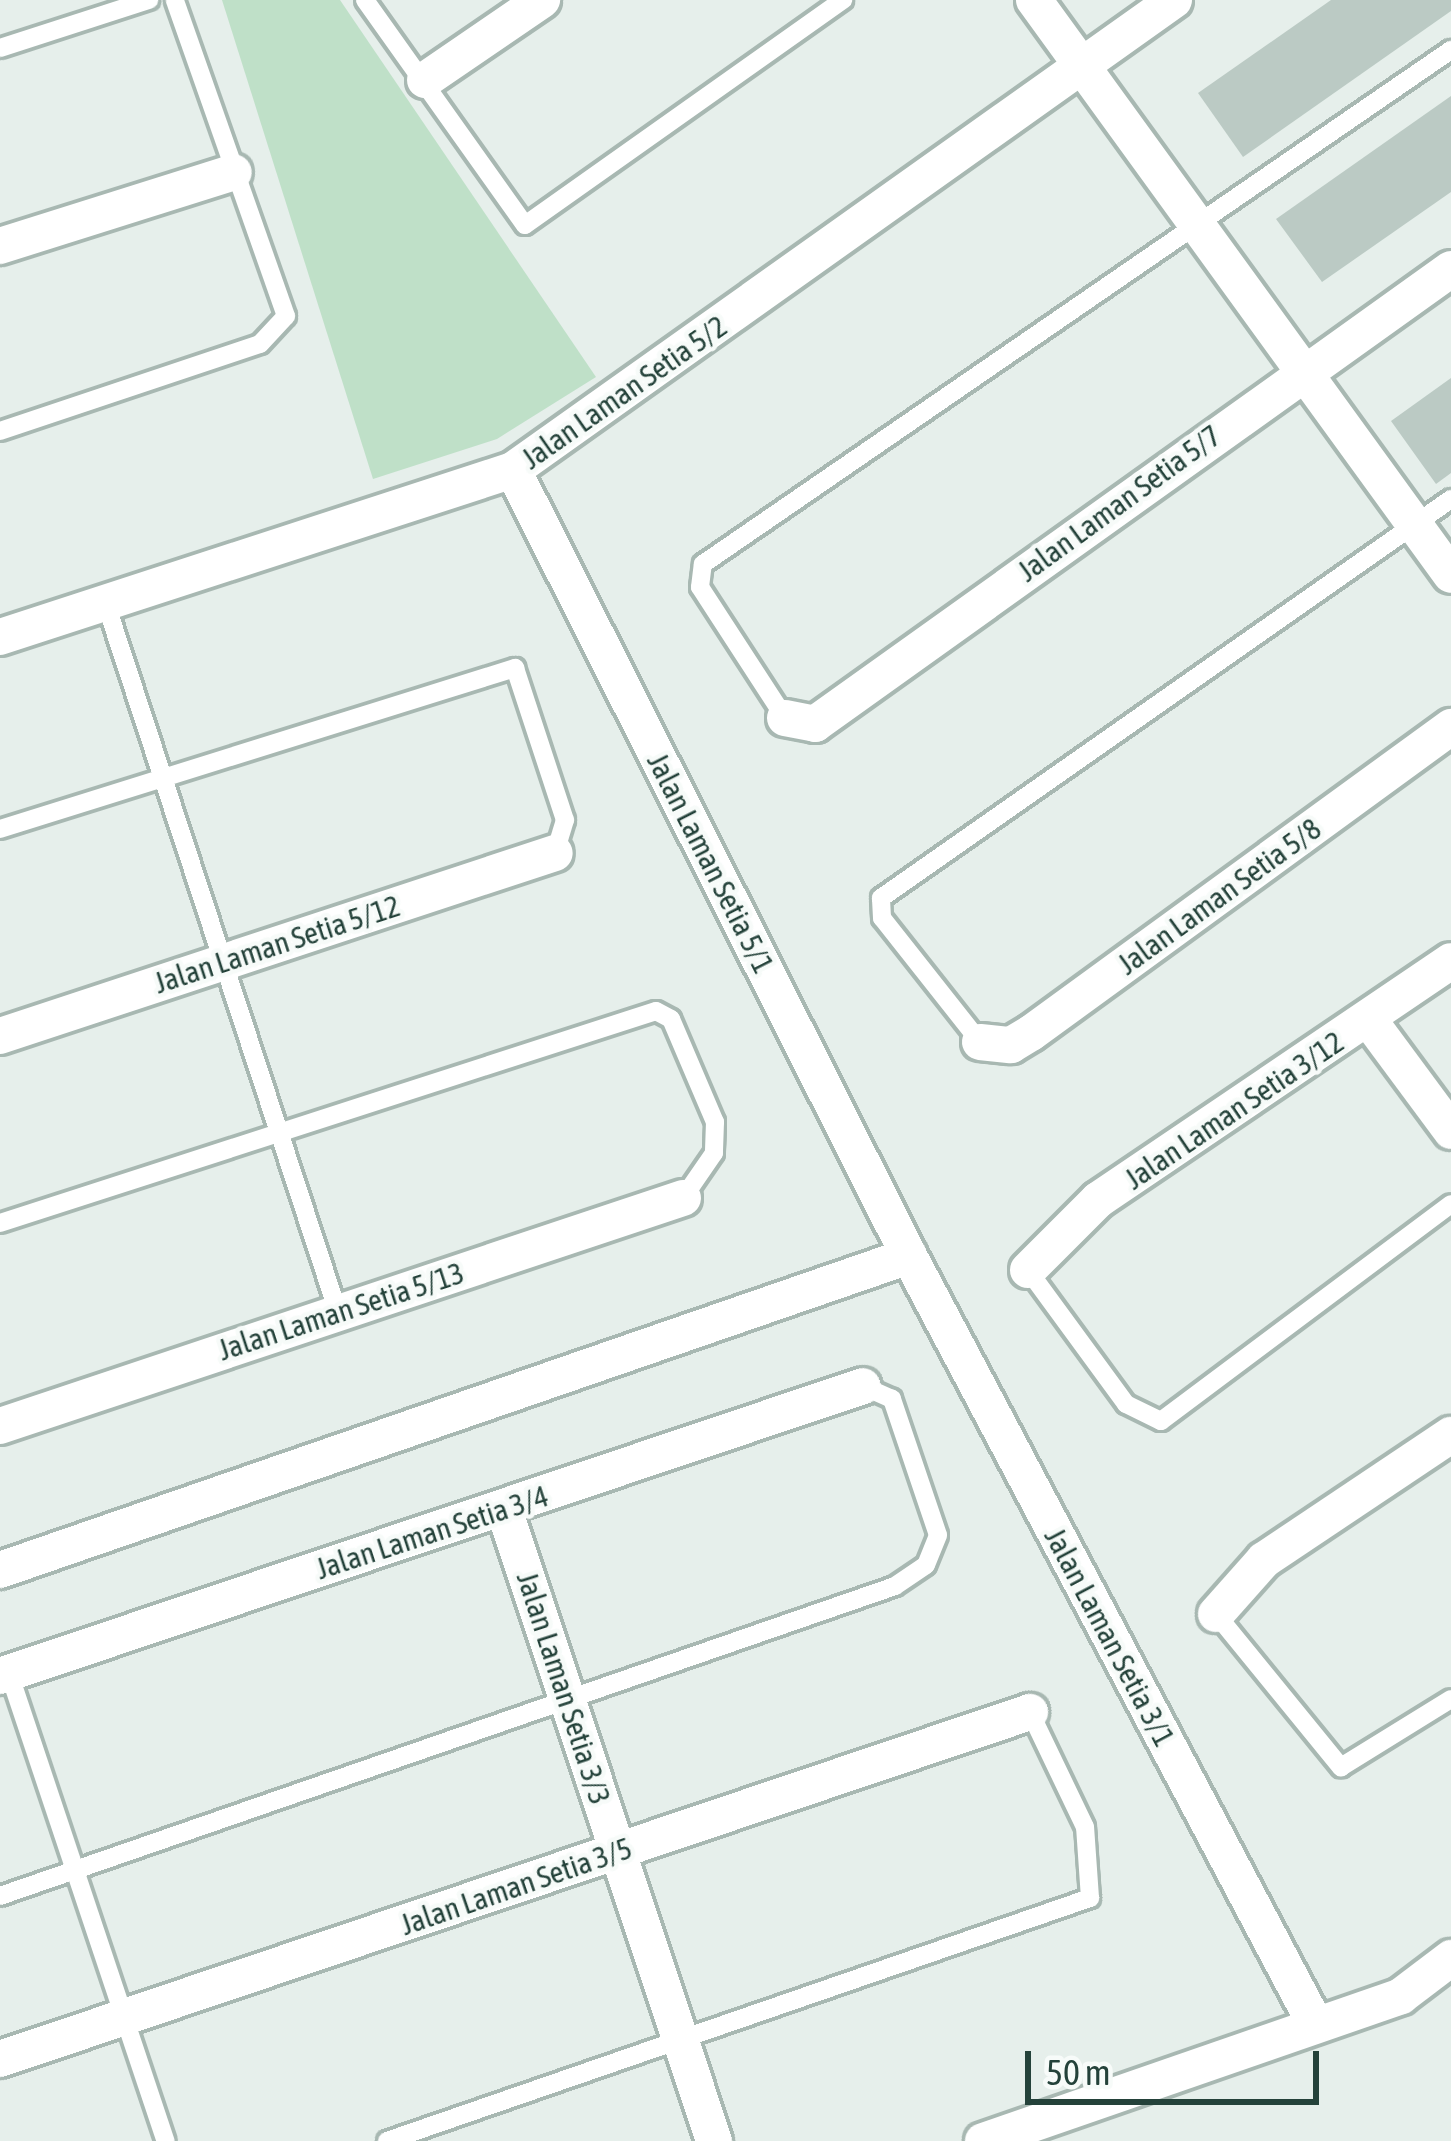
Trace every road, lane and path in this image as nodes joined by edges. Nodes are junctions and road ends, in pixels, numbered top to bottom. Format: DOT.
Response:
graph roads {
  1 [pos="149,0"];
  2 [pos="175,0"];
  3 [pos="365,0"];
  4 [pos="542,0"];
  5 [pos="843,0"];
  6 [pos="1034,0"];
  7 [pos="1174,0"];
  8 [pos="0,49"];
  9 [pos="1451,50"];
  10 [pos="1083,68"];
  11 [pos="424,80"];
  12 [pos="234,172"];
  13 [pos="1197,225"];
  14 [pos="0,246"];
  15 [pos="1451,269"];
  16 [pos="1302,370"];
  17 [pos="0,431"];
  18 [pos="513,470"];
  19 [pos="1451,499"];
  20 [pos="1414,524"];
  21 [pos="1451,575"];
  22 [pos="106,604"];
  23 [pos="0,637"];
  24 [pos="785,718"];
  25 [pos="1451,728"];
  26 [pos="163,777"];
  27 [pos="0,829"];
  28 [pos="555,853"];
  29 [pos="1451,961"];
  30 [pos="221,963"];
  31 [pos="1369,1020"];
  32 [pos="0,1036"];
  33 [pos="980,1042"];
  34 [pos="277,1128"];
  35 [pos="1451,1131"];
  36 [pos="683,1198"];
  37 [pos="1451,1204"];
  38 [pos="0,1222"];
  39 [pos="909,1256"];
  40 [pos="1028,1270"];
  41 [pos="338,1312"];
  42 [pos="863,1386"];
  43 [pos="0,1426"];
  44 [pos="1451,1435"];
  45 [pos="503,1508"];
  46 [pos="0,1570"];
  47 [pos="1216,1614"];
  48 [pos="4,1674"];
  49 [pos="1451,1699"];
  50 [pos="574,1701"];
  51 [pos="1030,1712"];
  52 [pos="615,1852"];
  53 [pos="72,1873"];
  54 [pos="0,1896"];
  55 [pos="1451,1958"];
  56 [pos="1312,2018"];
  57 [pos="123,2020"];
  58 [pos="681,2042"];
  59 [pos="0,2059"];
  60 [pos="166,2141"];
  61 [pos="387,2141"];
  62 [pos="714,2141"];
  63 [pos="983,2141"];
  1 -- 8 [label="lane"];
  2 -- 12 [label="lane"];
  3 -- 11 [label="lane"];
  4 -- 11 [label="street"];
  5 -- 11 [label="lane"];
  6 -- 10 [label="street"];
  7 -- 10 [label="street, Jalan Laman Setia 5/2"];
  9 -- 13 [label="lane"];
  10 -- 13 [label="street"];
  10 -- 18 [label="street, Jalan Laman Setia 5/2"];
  12 -- 14 [label="street"];
  12 -- 17 [label="lane"];
  13 -- 16 [label="street"];
  13 -- 24 [label="lane"];
  15 -- 16 [label="street, Jalan Laman Setia 5/7"];
  16 -- 20 [label="street"];
  16 -- 24 [label="street, Jalan Laman Setia 5/7"];
  18 -- 22 [label="street, Jalan Laman Setia 5/2"];
  18 -- 39 [label="street, Jalan Laman Setia 5/1"];
  19 -- 20 [label="lane"];
  20 -- 21 [label="street"];
  20 -- 33 [label="lane"];
  22 -- 23 [label="street, Jalan Laman Setia 5/2"];
  22 -- 26 [label="lane"];
  25 -- 33 [label="street, Jalan Laman Setia 5/8"];
  26 -- 27 [label="lane"];
  26 -- 28 [label="lane"];
  26 -- 30 [label="lane"];
  28 -- 30 [label="street, Jalan Laman Setia 5/12"];
  29 -- 31 [label="street, Jalan Laman Setia 3/12"];
  30 -- 32 [label="street, Jalan Laman Setia 5/12"];
  30 -- 34 [label="lane"];
  31 -- 35 [label="street"];
  31 -- 40 [label="street, Jalan Laman Setia 3/12"];
  34 -- 36 [label="lane"];
  34 -- 38 [label="lane"];
  34 -- 41 [label="lane"];
  36 -- 41 [label="street, Jalan Laman Setia 5/13"];
  37 -- 40 [label="lane"];
  39 -- 46 [label="street"];
  39 -- 56 [label="street, Jalan Laman Setia 3/1"];
  41 -- 43 [label="street, Jalan Laman Setia 5/13"];
  42 -- 45 [label="street, Jalan Laman Setia 3/4"];
  42 -- 50 [label="lane"];
  44 -- 47 [label="street"];
  45 -- 48 [label="street, Jalan Laman Setia 3/4"];
  45 -- 50 [label="street, Jalan Laman Setia 3/3"];
  47 -- 49 [label="lane"];
  48 -- 53 [label="lane"];
  50 -- 52 [label="street, Jalan Laman Setia 3/3"];
  50 -- 53 [label="lane"];
  51 -- 52 [label="street, Jalan Laman Setia 3/5"];
  51 -- 58 [label="lane"];
  52 -- 57 [label="street, Jalan Laman Setia 3/5"];
  52 -- 58 [label="street, Jalan Laman Setia 3/3"];
  53 -- 54 [label="lane"];
  53 -- 57 [label="lane"];
  55 -- 56 [label="street"];
  56 -- 63 [label="street"];
  57 -- 59 [label="street, Jalan Laman Setia 3/5"];
  57 -- 60 [label="lane"];
  58 -- 61 [label="lane"];
  58 -- 62 [label="street, Jalan Laman Setia 3/3"];
}
